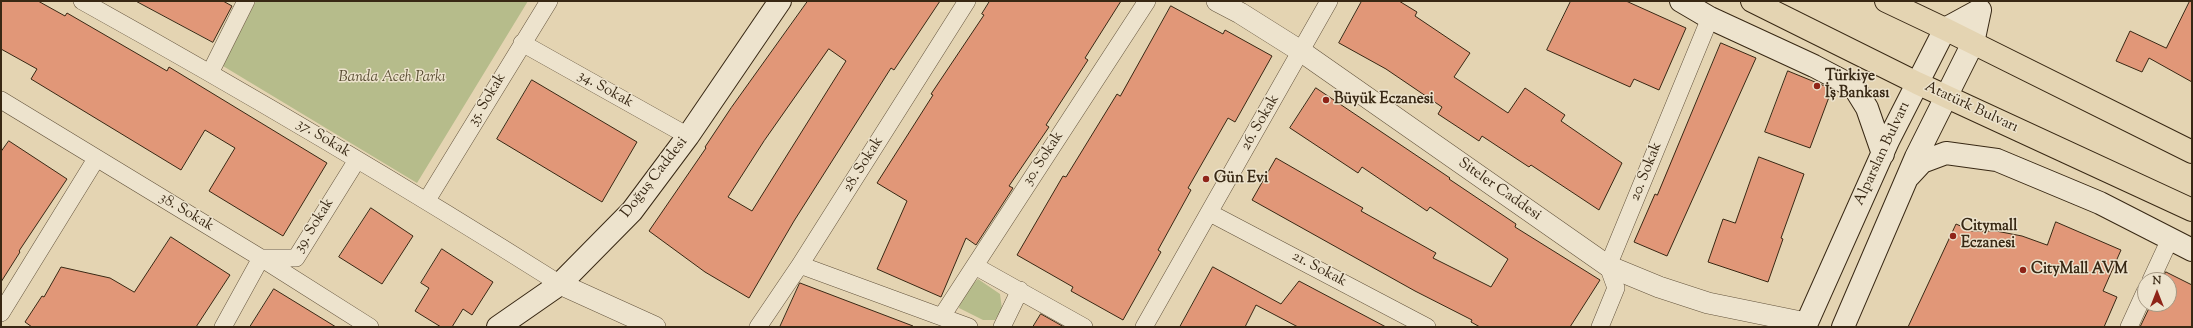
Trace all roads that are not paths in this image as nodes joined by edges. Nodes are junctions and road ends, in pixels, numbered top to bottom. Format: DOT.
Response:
graph roads {
  1 [pos="82,1"];
  2 [pos="246,1"];
  3 [pos="549,1"];
  4 [pos="780,1"];
  5 [pos="967,1"];
  6 [pos="1147,1"];
  7 [pos="1217,1"];
  8 [pos="1329,1"];
  9 [pos="1680,1"];
  10 [pos="1752,1"];
  11 [pos="1886,1"];
  12 [pos="1982,6"];
  13 [pos="1710,18"];
  14 [pos="1945,28"];
  15 [pos="1973,42"];
  16 [pos="522,43"];
  17 [pos="1302,52"];
  18 [pos="210,73"];
  19 [pos="1917,83"];
  20 [pos="1947,96"];
  21 [pos="1,100"];
  22 [pos="688,136"];
  23 [pos="2192,152"];
  24 [pos="1883,154"];
  25 [pos="96,159"];
  26 [pos="356,160"];
  27 [pos="1906,179"];
  28 [pos="427,200"];
  29 [pos="2192,210"];
  30 [pos="1210,213"];
  31 [pos="2170,239"];
  32 [pos="2192,250"];
  33 [pos="261,258"];
  34 [pos="800,265"];
  35 [pos="975,266"];
  36 [pos="1608,266"];
  37 [pos="2155,272"];
  38 [pos="560,284"];
  39 [pos="1020,290"];
  40 [pos="2137,310"];
  41 [pos="1,313"];
  42 [pos="942,316"];
  43 [pos="1806,325"];
  44 [pos="223,327"];
  45 [pos="370,327"];
  46 [pos="498,327"];
  47 [pos="655,327"];
  48 [pos="758,327"];
  49 [pos="968,327"];
  50 [pos="1002,327"];
  51 [pos="1084,327"];
  52 [pos="1144,327"];
  53 [pos="1428,327"];
  54 [pos="1600,327"];
  55 [pos="1843,327"];
  56 [pos="2129,327"];
  1 -- 18 [label="street, 37. Sokak"];
  2 -- 18 [label="street"];
  3 -- 16 [label="street, 35. Sokak"];
  4 -- 22 [label="main road, Doğuş Caddesi"];
  5 -- 34 [label="street, 28. Sokak"];
  6 -- 35 [label="street, 30. Sokak"];
  7 -- 17 [label="street, Siteler Caddesi"];
  8 -- 17 [label="street, 26. Sokak"];
  9 -- 13 [label="main road"];
  10 -- 19 [label="highway, Atatürk Bulvarı"];
  11 -- 14 [label="highway"];
  12 -- 14 [label="main road, Alparslan Bulvarı"];
  12 -- 15 [label="main road, Alparslan Bulvarı"];
  13 -- 24 [label="main road"];
  13 -- 36 [label="street, 20. Sokak"];
  14 -- 15 [label="highway"];
  14 -- 19 [label="main road, Alparslan Bulvarı"];
  15 -- 20 [label="main road, Alparslan Bulvarı"];
  15 -- 23 [label="highway"];
  16 -- 22 [label="street, 34. Sokak"];
  16 -- 28 [label="street, 35. Sokak"];
  17 -- 30 [label="street, 26. Sokak"];
  17 -- 36 [label="street, Siteler Caddesi"];
  18 -- 26 [label="street, 37. Sokak"];
  19 -- 20 [label="highway, Atatürk Bulvarı"];
  19 -- 24 [label="main road, Alparslan Bulvarı"];
  20 -- 27 [label="main road, Alparslan Bulvarı"];
  20 -- 29 [label="highway, Atatürk Bulvarı"];
  21 -- 25 [label="street, 38. Sokak"];
  22 -- 38 [label="main road, Doğuş Caddesi"];
  24 -- 43 [label="main road, Alparslan Bulvarı"];
  25 -- 33 [label="street, 38. Sokak"];
  25 -- 41 [label="street"];
  26 -- 28 [label="street, 37. Sokak"];
  26 -- 33 [label="street, 39. Sokak"];
  27 -- 31 [label="main road"];
  27 -- 55 [label="main road, Alparslan Bulvarı"];
  28 -- 38 [label="street, 37. Sokak"];
  30 -- 52 [label="street, 26. Sokak"];
  30 -- 53 [label="street, 21. Sokak"];
  31 -- 32 [label="main road"];
  31 -- 37 [label="street"];
  33 -- 44 [label="street"];
  33 -- 45 [label="street, 38. Sokak"];
  34 -- 42 [label="street"];
  34 -- 48 [label="street, 28. Sokak"];
  35 -- 39 [label="street"];
  35 -- 42 [label="street, 30. Sokak"];
  36 -- 43 [label="street, Siteler Caddesi"];
  36 -- 54 [label="street"];
  38 -- 46 [label="main road, Doğuş Caddesi"];
  38 -- 47 [label="street"];
  39 -- 50 [label="street"];
  39 -- 51 [label="street"];
  40 -- 56 [label="street"];
  42 -- 49 [label="street"];
}
